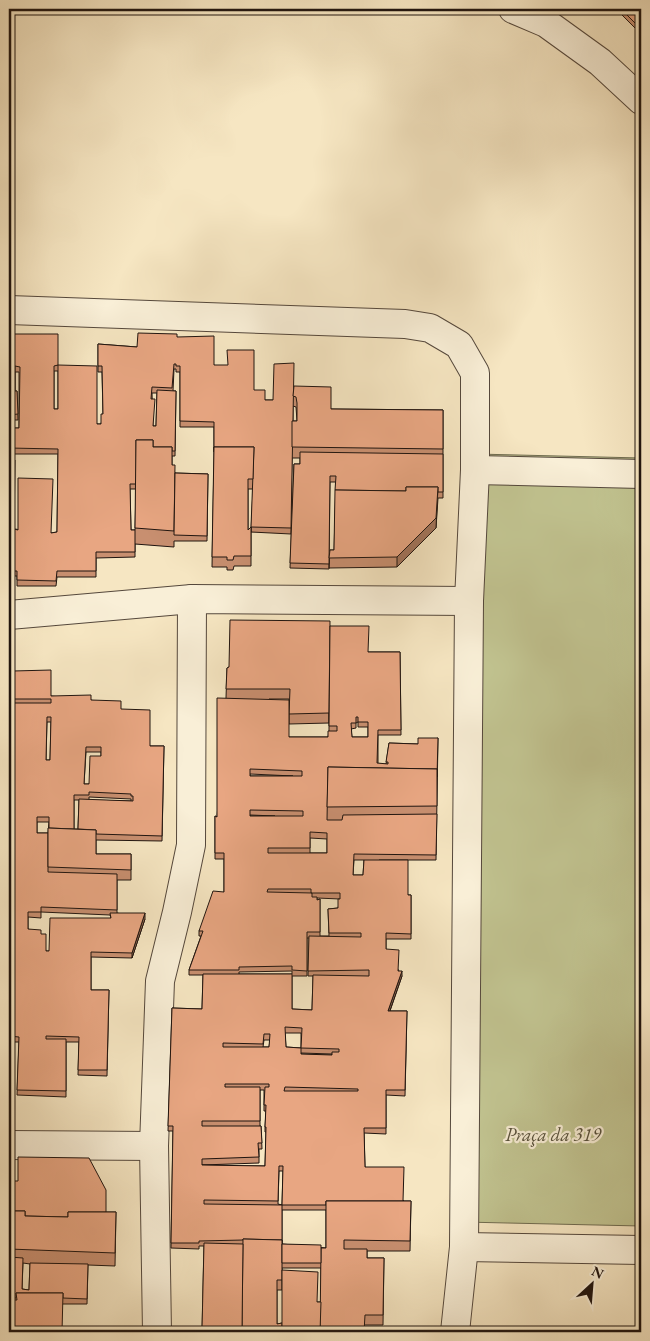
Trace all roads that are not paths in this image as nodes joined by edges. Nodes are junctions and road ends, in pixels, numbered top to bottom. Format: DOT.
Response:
graph roads {
  1 [pos="513,9"];
  2 [pos="641,100"];
  3 [pos="9,310"];
  4 [pos="475,470"];
  5 [pos="641,474"];
  6 [pos="192,599"];
  7 [pos="469,601"];
  8 [pos="9,615"];
  9 [pos="9,1145"];
  10 [pos="154,1146"];
  11 [pos="464,1247"];
  12 [pos="641,1250"];
  13 [pos="157,1332"];
  14 [pos="455,1332"];
  1 -- 2 [label="street"];
  3 -- 4 [label="street"];
  4 -- 5 [label="street"];
  4 -- 7 [label="street"];
  6 -- 7 [label="street"];
  6 -- 8 [label="street"];
  6 -- 10 [label="street"];
  7 -- 11 [label="street"];
  9 -- 10 [label="street"];
  10 -- 13 [label="street"];
  11 -- 12 [label="street"];
  11 -- 14 [label="street"];
}
